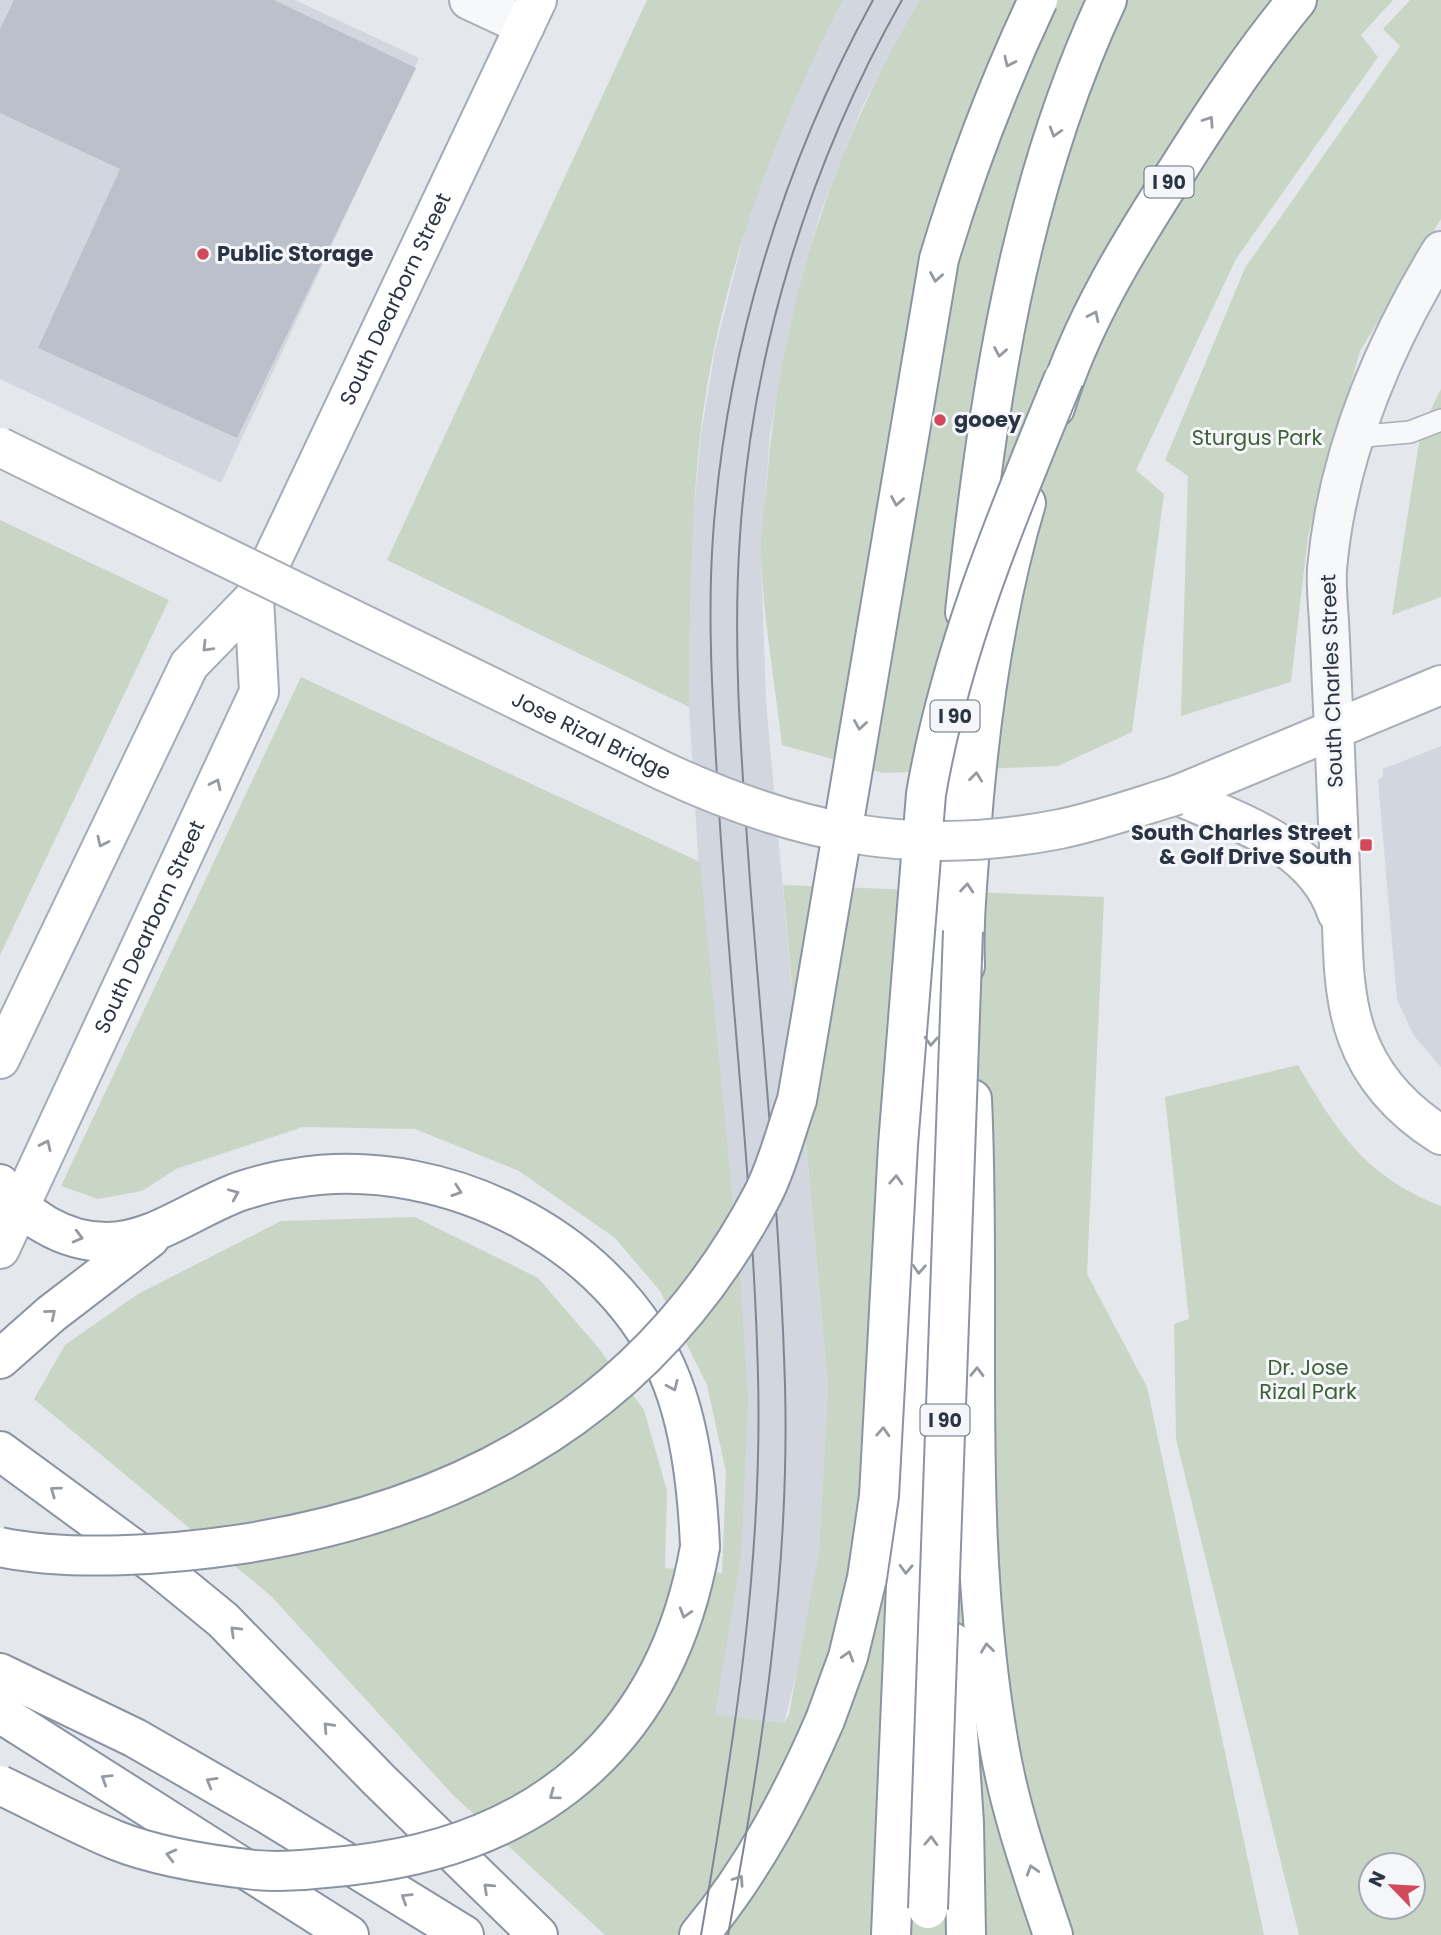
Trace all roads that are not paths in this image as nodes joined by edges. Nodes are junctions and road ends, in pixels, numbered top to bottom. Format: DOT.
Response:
graph roads {
  1 [pos="469,0"];
  2 [pos="1038,0"];
  3 [pos="1107,0"];
  4 [pos="1297,0"];
  5 [pos="531,13"];
  6 [pos="1441,251"];
  7 [pos="1064,378"];
  8 [pos="1441,420"];
  9 [pos="1354,437"];
  10 [pos="0,447"];
  11 [pos="254,598"];
  12 [pos="1441,685"];
  13 [pos="1334,728"];
  14 [pos="1177,795"];
  15 [pos="1342,929"];
  16 [pos="964,931"];
  17 [pos="0,1059"];
  18 [pos="1441,1135"];
  19 [pos="9,1195"];
  20 [pos="172,1222"];
  21 [pos="0,1249"];
  22 [pos="0,1359"];
  23 [pos="0,1451"];
  24 [pos="910,1451"];
  25 [pos="0,1547"];
  26 [pos="4,1688"];
  27 [pos="0,1785"];
  28 [pos="349,1935"];
  29 [pos="464,1935"];
  30 [pos="538,1935"];
  31 [pos="699,1935"];
  32 [pos="891,1935"];
  33 [pos="927,1935"];
  34 [pos="966,1935"];
  35 [pos="1053,1935"];
  1 -- 5 [label="street"];
  2 -- 25 [label="main road, one-way, bridge"];
  3 -- 24 [label="main road, I 90, one-way, bridge"];
  7 -- 4 [label="main road, I 90, one-way"];
  5 -- 11 [label="main road, South Dearborn Street"];
  6 -- 9 [label="street, South Charles Street"];
  16 -- 7 [label="main road, I 90, one-way, bridge"];
  31 -- 7 [label="main road, one-way, bridge"];
  8 -- 9 [label="lane"];
  9 -- 13 [label="street, South Charles Street"];
  10 -- 14 [label="main road, Jose Rizal Bridge, bridge"];
  11 -- 17 [label="main road, South Dearborn Street, one-way"];
  19 -- 11 [label="main road, South Dearborn Street, one-way"];
  12 -- 13 [label="main road, Jose Rizal Bridge"];
  13 -- 14 [label="main road, Jose Rizal Bridge"];
  13 -- 15 [label="main road, South Charles Street"];
  14 -- 15 [label="main road"];
  15 -- 18 [label="main road, South Charles Street"];
  33 -- 16 [label="main road, I 90, one-way, bridge"];
  35 -- 16 [label="main road, one-way, bridge"];
  19 -- 20 [label="main road, one-way"];
  19 -- 21 [label="main road, South Dearborn Street"];
  22 -- 20 [label="main road, one-way"];
  20 -- 27 [label="main road, one-way, bridge"];
  30 -- 23 [label="main road, one-way"];
  24 -- 32 [label="main road, I 90, one-way"];
  24 -- 34 [label="main road, bridge"];
  28 -- 26 [label="main road, one-way"];
  29 -- 26 [label="main road, one-way"];
}
